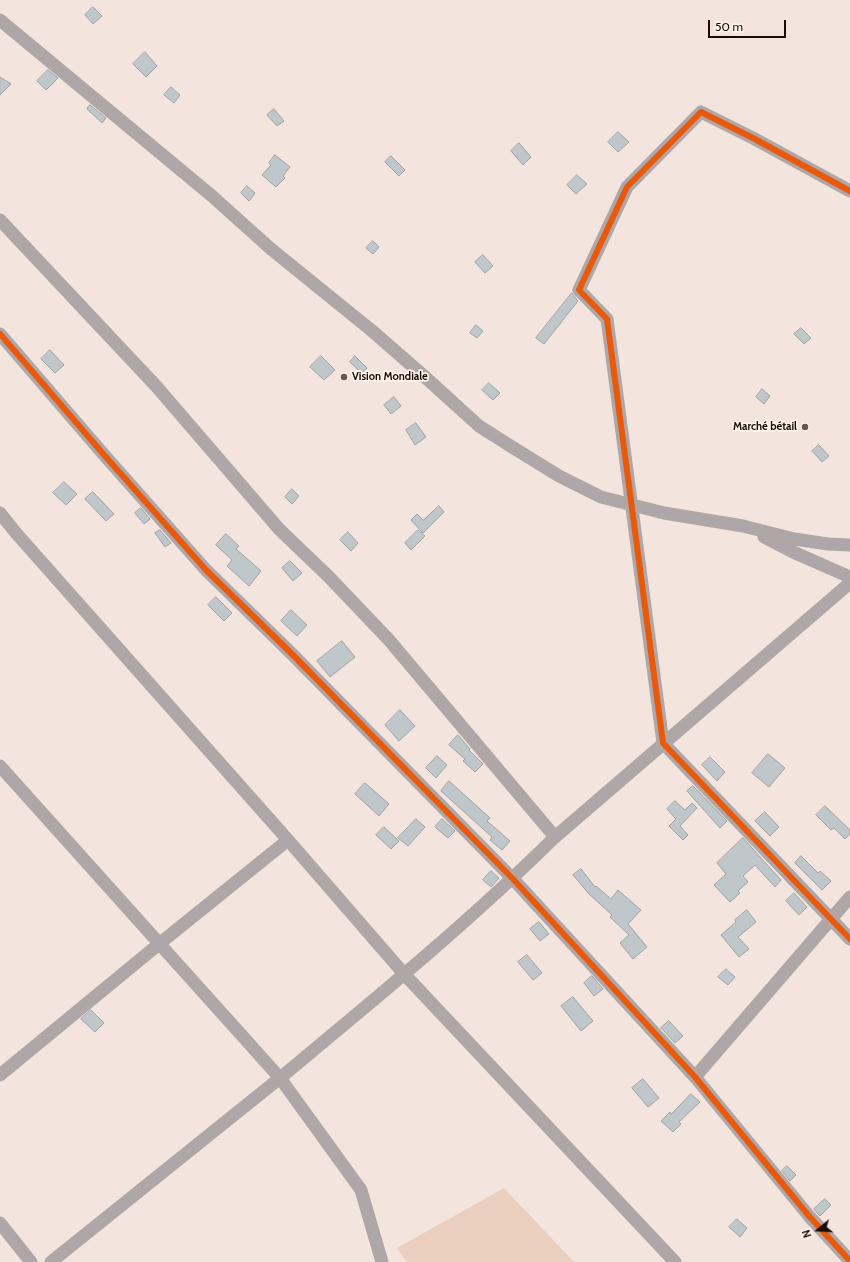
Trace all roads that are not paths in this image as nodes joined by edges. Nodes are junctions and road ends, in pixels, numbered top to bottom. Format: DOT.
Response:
graph roads {
  1 [pos="0,20"];
  2 [pos="850,191"];
  3 [pos="0,220"];
  4 [pos="0,334"];
  5 [pos="632,505"];
  6 [pos="0,513"];
  7 [pos="742,526"];
  8 [pos="0,532"];
  9 [pos="16,533"];
  10 [pos="850,545"];
  11 [pos="850,578"];
  12 [pos="850,583"];
  13 [pos="663,743"];
  14 [pos="0,766"];
  15 [pos="555,837"];
  16 [pos="288,840"];
  17 [pos="513,879"];
  18 [pos="850,897"];
  19 [pos="830,920"];
  20 [pos="850,939"];
  21 [pos="159,944"];
  22 [pos="405,975"];
  23 [pos="0,1075"];
  24 [pos="695,1077"];
  25 [pos="280,1078"];
  26 [pos="0,1223"];
  27 [pos="850,1261"];
  28 [pos="31,1262"];
  29 [pos="50,1262"];
  30 [pos="382,1262"];
  31 [pos="674,1262"];
  1 -- 5 [label="street"];
  2 -- 5 [label="street"];
  3 -- 15 [label="street"];
  4 -- 17 [label="street"];
  5 -- 7 [label="street"];
  5 -- 13 [label="street"];
  6 -- 9 [label="street"];
  7 -- 10 [label="street"];
  7 -- 11 [label="street"];
  8 -- 9 [label="street"];
  9 -- 16 [label="street"];
  12 -- 13 [label="street"];
  13 -- 15 [label="street"];
  13 -- 19 [label="street"];
  14 -- 21 [label="street"];
  15 -- 17 [label="street"];
  16 -- 21 [label="street"];
  16 -- 22 [label="street"];
  17 -- 22 [label="street"];
  17 -- 24 [label="street"];
  18 -- 19 [label="street"];
  19 -- 20 [label="street"];
  19 -- 24 [label="street"];
  21 -- 23 [label="street"];
  21 -- 25 [label="street"];
  22 -- 25 [label="street"];
  22 -- 31 [label="street"];
  24 -- 27 [label="street"];
  25 -- 29 [label="street"];
  25 -- 30 [label="street"];
  26 -- 28 [label="street"];
}
